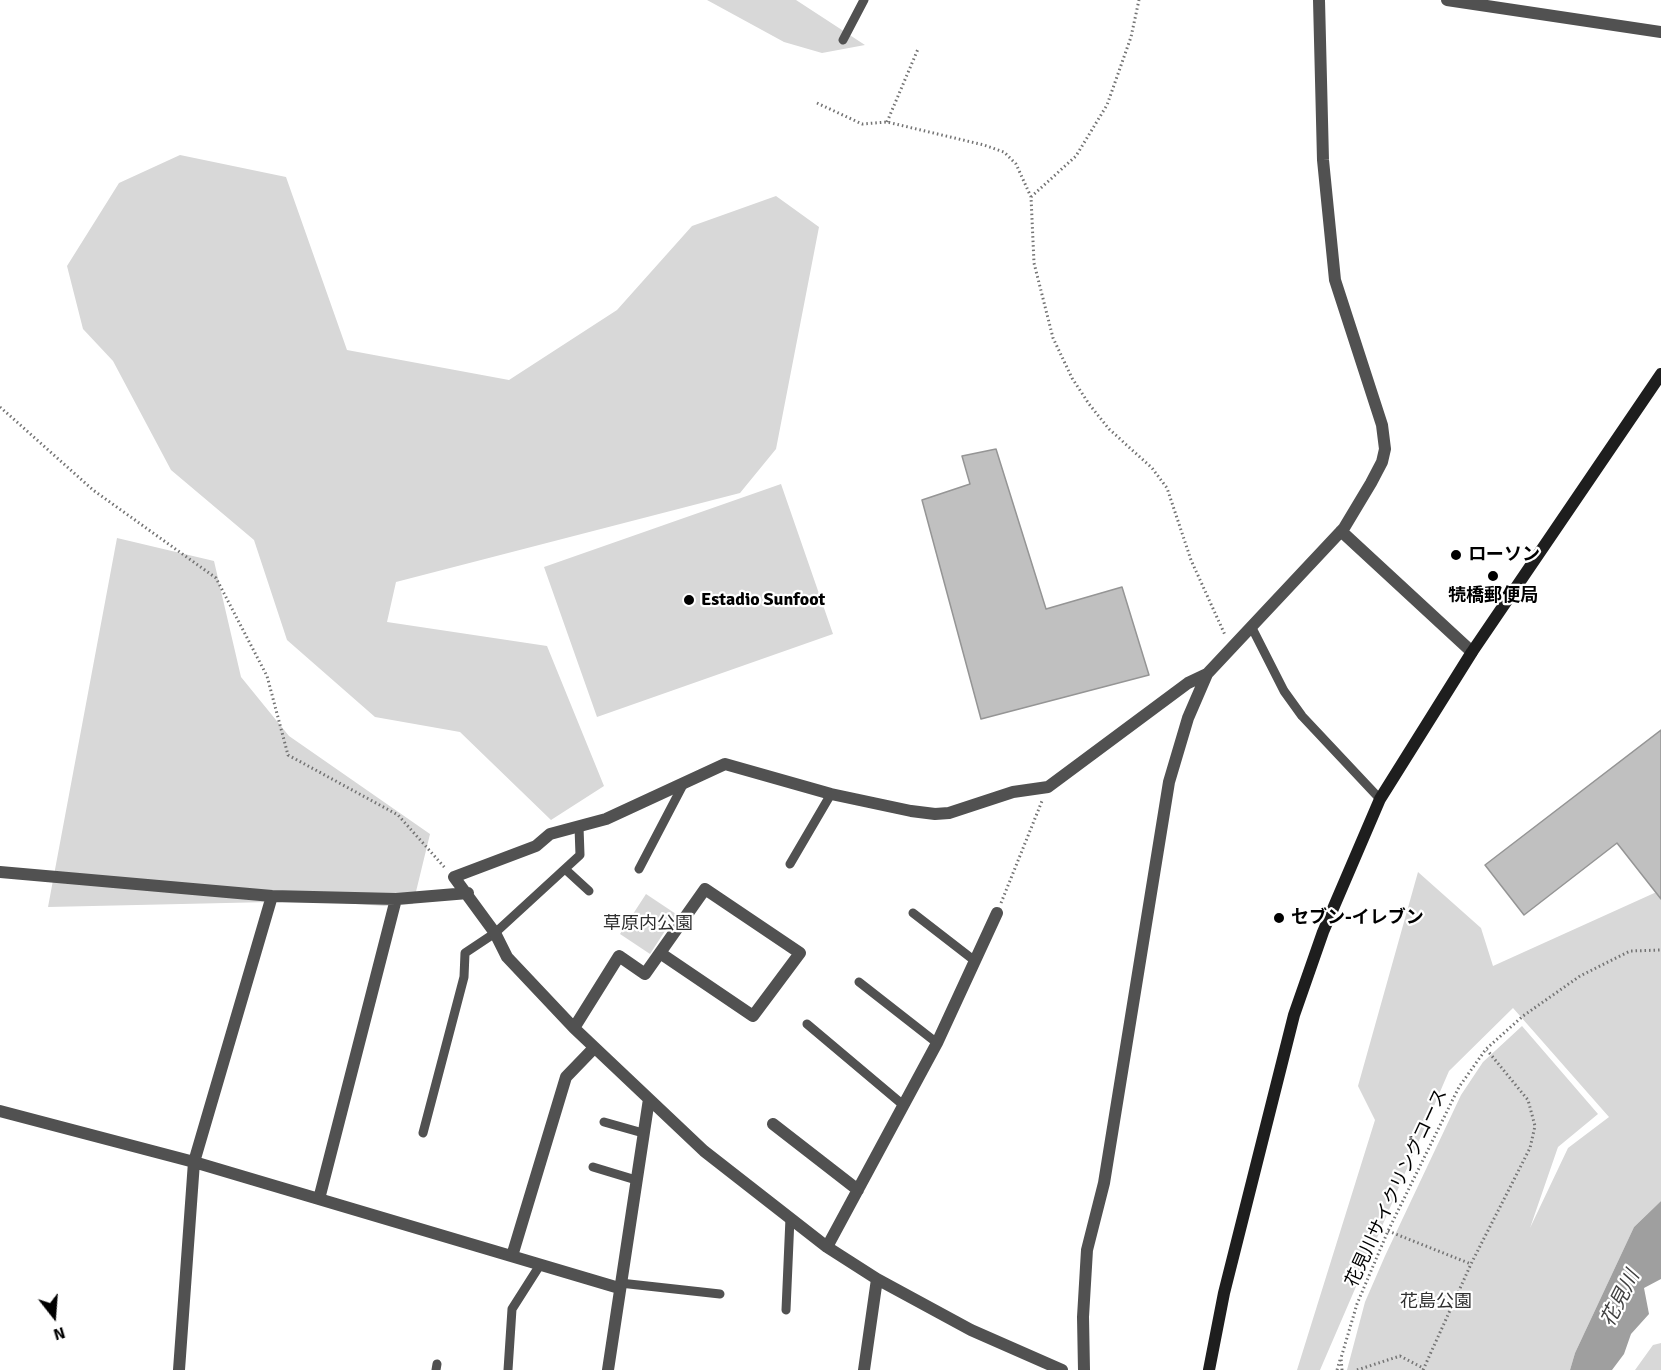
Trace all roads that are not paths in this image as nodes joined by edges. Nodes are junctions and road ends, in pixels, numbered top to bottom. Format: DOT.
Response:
graph roads {
  1 [pos="864,0"];
  2 [pos="1320,0"];
  3 [pos="1446,0"];
  4 [pos="1661,32"];
  5 [pos="843,40"];
  6 [pos="1661,374"];
  7 [pos="1341,531"];
  8 [pos="1251,626"];
  9 [pos="1472,652"];
  10 [pos="1207,674"];
  11 [pos="684,783"];
  12 [pos="831,794"];
  13 [pos="1380,799"];
  14 [pos="579,827"];
  15 [pos="790,864"];
  16 [pos="565,869"];
  17 [pos="639,869"];
  18 [pos="0,872"];
  19 [pos="589,891"];
  20 [pos="468,893"];
  21 [pos="272,896"];
  22 [pos="396,899"];
  23 [pos="913,913"];
  24 [pos="997,913"];
  25 [pos="495,933"];
  26 [pos="660,953"];
  27 [pos="975,961"];
  28 [pos="859,982"];
  29 [pos="807,1024"];
  30 [pos="574,1028"];
  31 [pos="937,1043"];
  32 [pos="594,1048"];
  33 [pos="649,1099"];
  34 [pos="902,1104"];
  35 [pos="0,1111"];
  36 [pos="604,1122"];
  37 [pos="773,1124"];
  38 [pos="423,1133"];
  39 [pos="643,1133"];
  40 [pos="194,1162"];
  41 [pos="593,1167"];
  42 [pos="636,1180"];
  43 [pos="858,1190"];
  44 [pos="319,1199"];
  45 [pos="790,1218"];
  46 [pos="827,1247"];
  47 [pos="512,1256"];
  48 [pos="540,1265"];
  49 [pos="877,1279"];
  50 [pos="619,1286"];
  51 [pos="720,1294"];
  52 [pos="786,1310"];
  53 [pos="179,1370"];
  54 [pos="508,1370"];
  55 [pos="608,1370"];
  56 [pos="864,1370"];
  57 [pos="1062,1370"];
  58 [pos="1084,1370"];
  59 [pos="1209,1370"];
  1 -- 5 [label="lane"];
  2 -- 7 [label="street"];
  3 -- 4 [label="street"];
  6 -- 9 [label="street"];
  7 -- 8 [label="street"];
  7 -- 9 [label="street"];
  8 -- 10 [label="street"];
  8 -- 13 [label="lane"];
  9 -- 13 [label="street"];
  10 -- 12 [label="street"];
  10 -- 58 [label="street"];
  11 -- 12 [label="street"];
  11 -- 14 [label="street"];
  11 -- 17 [label="lane"];
  12 -- 15 [label="lane"];
  13 -- 59 [label="street"];
  14 -- 16 [label="lane"];
  14 -- 20 [label="street"];
  16 -- 19 [label="lane"];
  16 -- 25 [label="lane"];
  18 -- 21 [label="street"];
  20 -- 22 [label="street"];
  20 -- 25 [label="street"];
  21 -- 22 [label="street"];
  21 -- 40 [label="street"];
  22 -- 44 [label="street"];
  23 -- 27 [label="lane"];
  24 -- 27 [label="street"];
  25 -- 30 [label="street"];
  25 -- 38 [label="lane"];
  26 -- 26 [label="street"];
  26 -- 30 [label="street"];
  27 -- 31 [label="street"];
  28 -- 31 [label="lane"];
  29 -- 34 [label="lane"];
  30 -- 32 [label="street"];
  31 -- 34 [label="street"];
  32 -- 33 [label="street"];
  32 -- 47 [label="street"];
  33 -- 39 [label="street"];
  33 -- 45 [label="street"];
  34 -- 43 [label="street"];
  35 -- 40 [label="street"];
  36 -- 39 [label="lane"];
  37 -- 43 [label="street"];
  39 -- 42 [label="street"];
  40 -- 44 [label="street"];
  40 -- 53 [label="street"];
  41 -- 42 [label="lane"];
  42 -- 50 [label="street"];
  43 -- 46 [label="street"];
  44 -- 47 [label="street"];
  45 -- 46 [label="street"];
  45 -- 52 [label="lane"];
  46 -- 49 [label="street"];
  47 -- 48 [label="street"];
  48 -- 50 [label="street"];
  48 -- 54 [label="lane"];
  49 -- 56 [label="street"];
  49 -- 57 [label="street"];
  50 -- 51 [label="lane"];
  50 -- 55 [label="street"];
}
